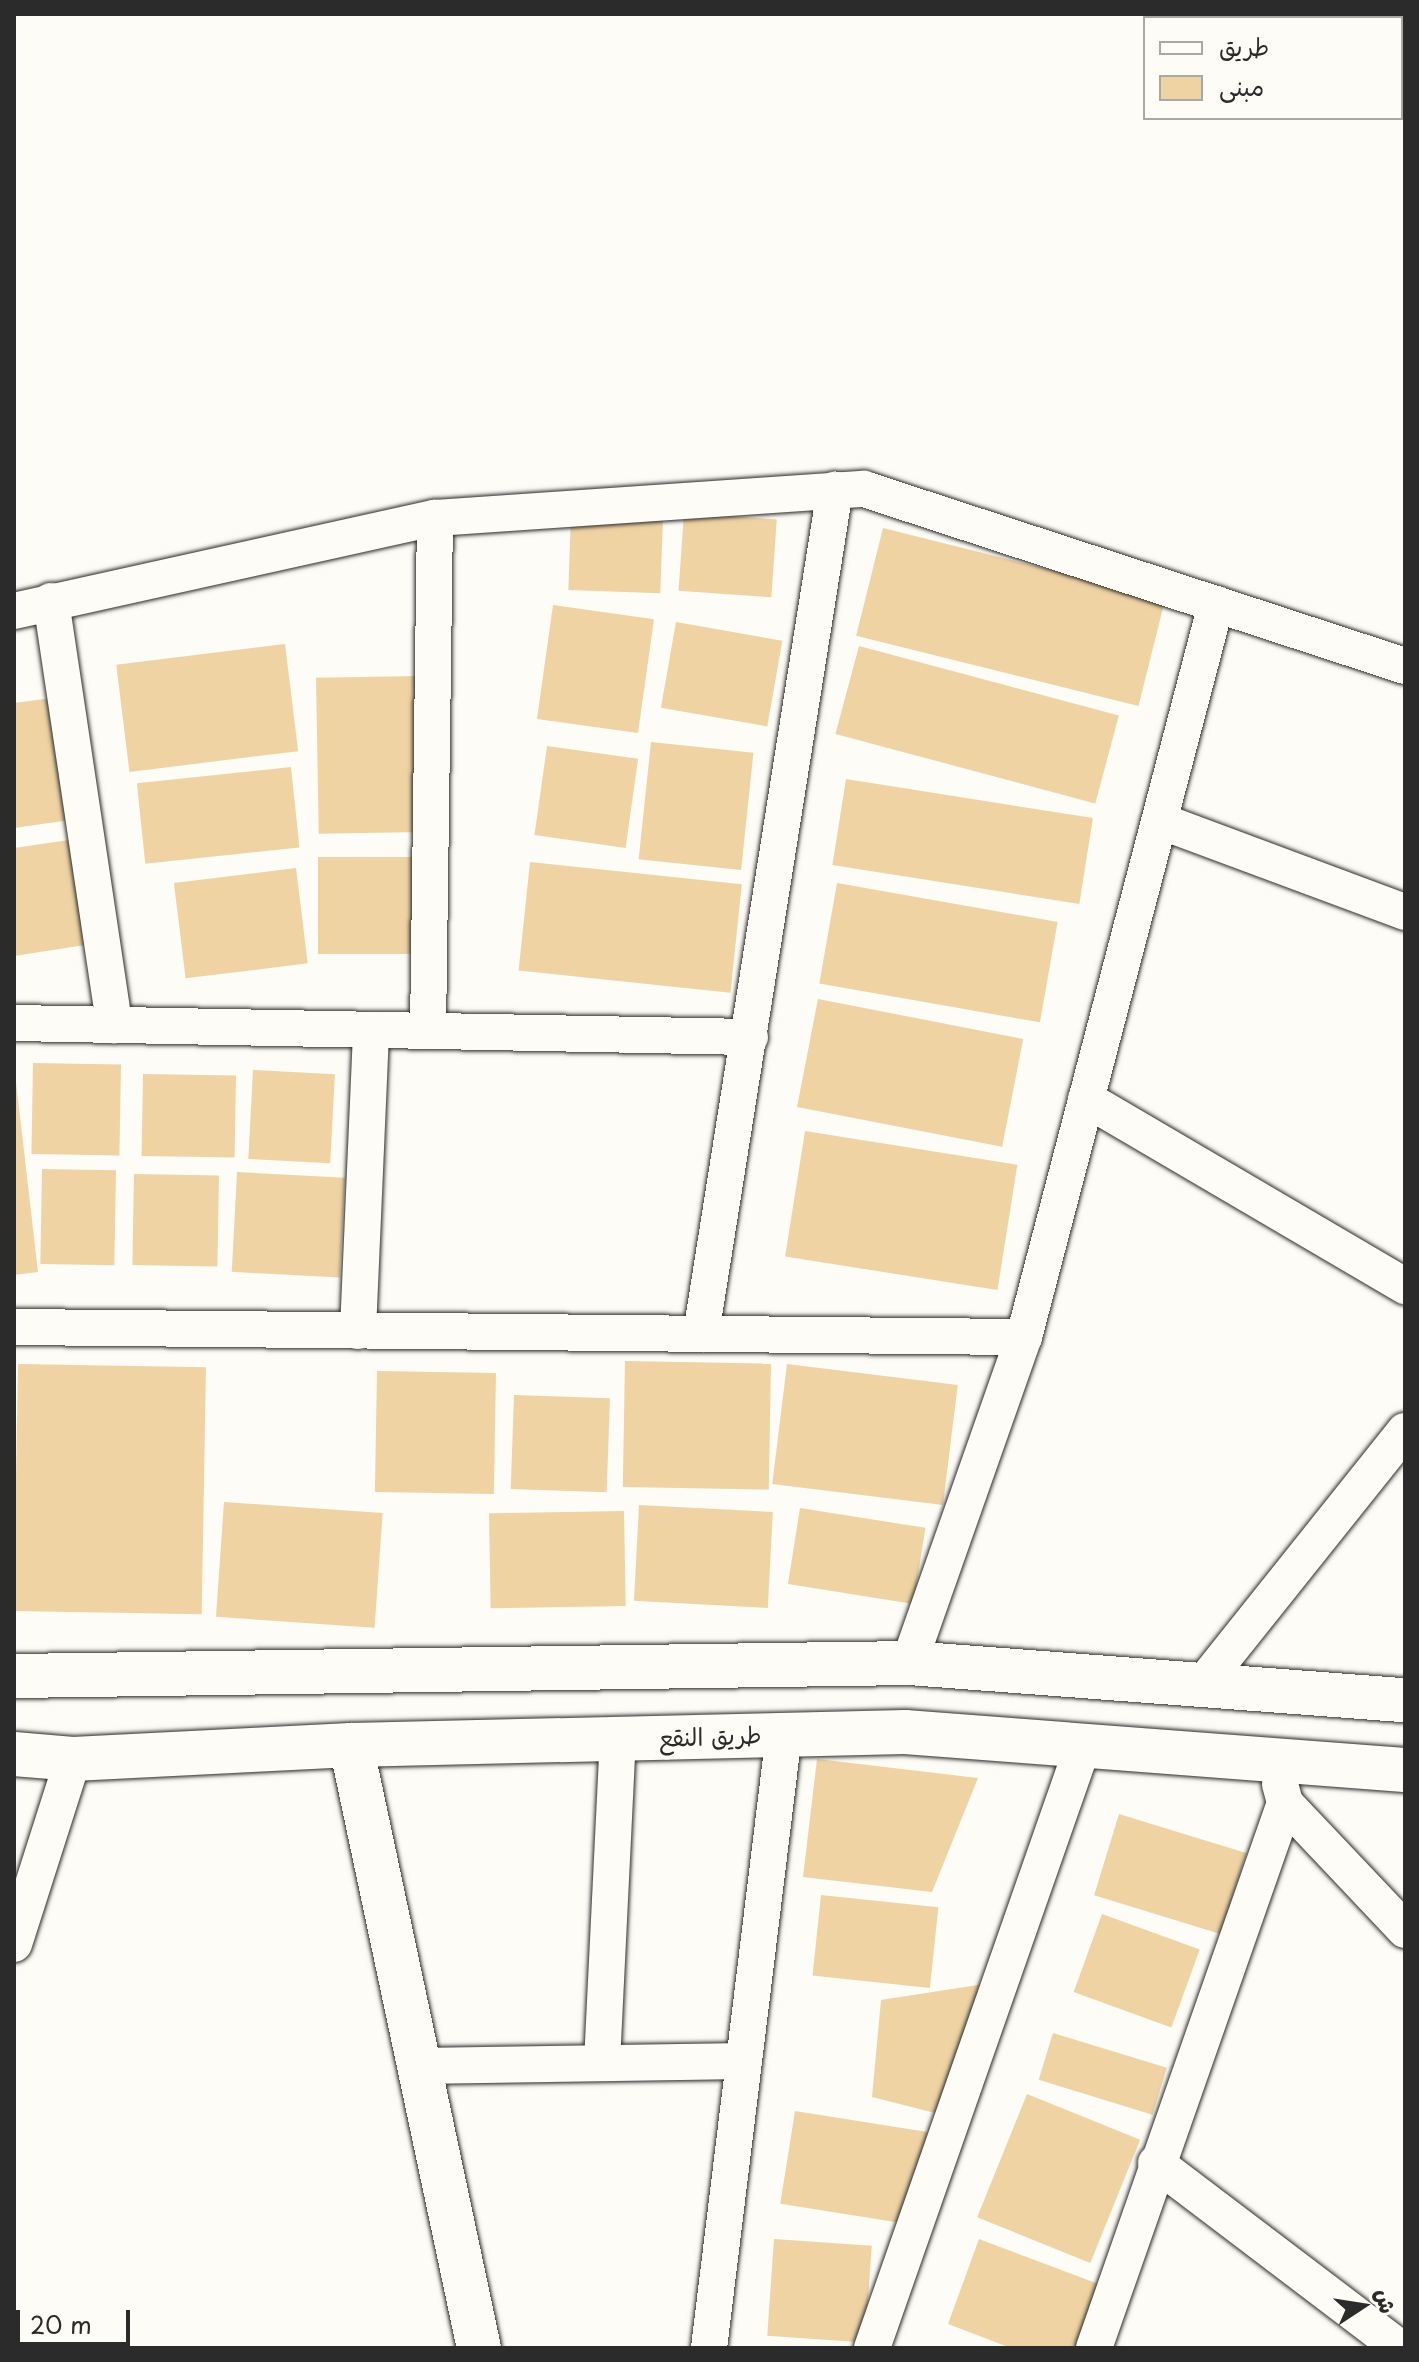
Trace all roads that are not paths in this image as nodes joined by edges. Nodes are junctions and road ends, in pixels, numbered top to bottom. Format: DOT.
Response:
graph roads {
  1 [pos="835,490"];
  2 [pos="435,518"];
  3 [pos="51,601"];
  4 [pos="1216,604"];
  5 [pos="14,611"];
  6 [pos="1405,666"];
  7 [pos="1160,821"];
  8 [pos="1405,912"];
  9 [pos="14,1023"];
  10 [pos="114,1025"];
  11 [pos="371,1030"];
  12 [pos="428,1031"];
  13 [pos="750,1037"];
  14 [pos="1086,1099"];
  15 [pos="1405,1286"];
  16 [pos="14,1327"];
  17 [pos="358,1331"];
  18 [pos="701,1334"];
  19 [pos="1024,1337"];
  20 [pos="1405,1431"];
  21 [pos="909,1663"];
  22 [pos="14,1676"];
  23 [pos="1202,1685"];
  24 [pos="1405,1700"];
  25 [pos="784,1734"];
  26 [pos="618,1739"];
  27 [pos="1084,1743"];
  28 [pos="351,1745"];
  29 [pos="14,1754"];
  30 [pos="73,1759"];
  31 [pos="1273,1760"];
  32 [pos="1405,1770"];
  33 [pos="1285,1803"];
  34 [pos="1405,1930"];
  35 [pos="14,1944"];
  36 [pos="744,2061"];
  37 [pos="602,2063"];
  38 [pos="420,2066"];
  39 [pos="1156,2163"];
  40 [pos="479,2348"];
  41 [pos="709,2348"];
  42 [pos="872,2348"];
  43 [pos="1094,2348"];
  44 [pos="1400,2348"];
  1 -- 2 [label="street"];
  1 -- 4 [label="street"];
  1 -- 13 [label="street"];
  2 -- 3 [label="street"];
  2 -- 12 [label="street"];
  3 -- 5 [label="street"];
  3 -- 10 [label="street"];
  4 -- 6 [label="street"];
  4 -- 7 [label="street"];
  7 -- 8 [label="street"];
  7 -- 14 [label="street"];
  9 -- 10 [label="street"];
  10 -- 11 [label="street"];
  11 -- 12 [label="street"];
  11 -- 17 [label="street"];
  12 -- 13 [label="street"];
  13 -- 18 [label="street"];
  14 -- 15 [label="street"];
  14 -- 19 [label="street"];
  16 -- 17 [label="street"];
  17 -- 18 [label="street"];
  18 -- 19 [label="street"];
  19 -- 21 [label="street"];
  20 -- 23 [label="street"];
  21 -- 22 [label="street"];
  21 -- 23 [label="street"];
  23 -- 24 [label="street"];
  25 -- 26 [label="street, طريق النقع"];
  25 -- 27 [label="street, طريق النقع"];
  25 -- 36 [label="street"];
  26 -- 28 [label="street, طريق النقع"];
  26 -- 37 [label="street"];
  27 -- 31 [label="street, طريق النقع"];
  27 -- 42 [label="street"];
  28 -- 30 [label="street, طريق النقع"];
  28 -- 38 [label="street"];
  29 -- 30 [label="street, طريق النقع"];
  30 -- 35 [label="street"];
  31 -- 32 [label="street, طريق النقع"];
  31 -- 33 [label="street"];
  33 -- 34 [label="street"];
  33 -- 39 [label="street"];
  36 -- 37 [label="street"];
  36 -- 41 [label="street"];
  37 -- 38 [label="street"];
  38 -- 40 [label="street"];
  39 -- 43 [label="street"];
  39 -- 44 [label="street"];
}
